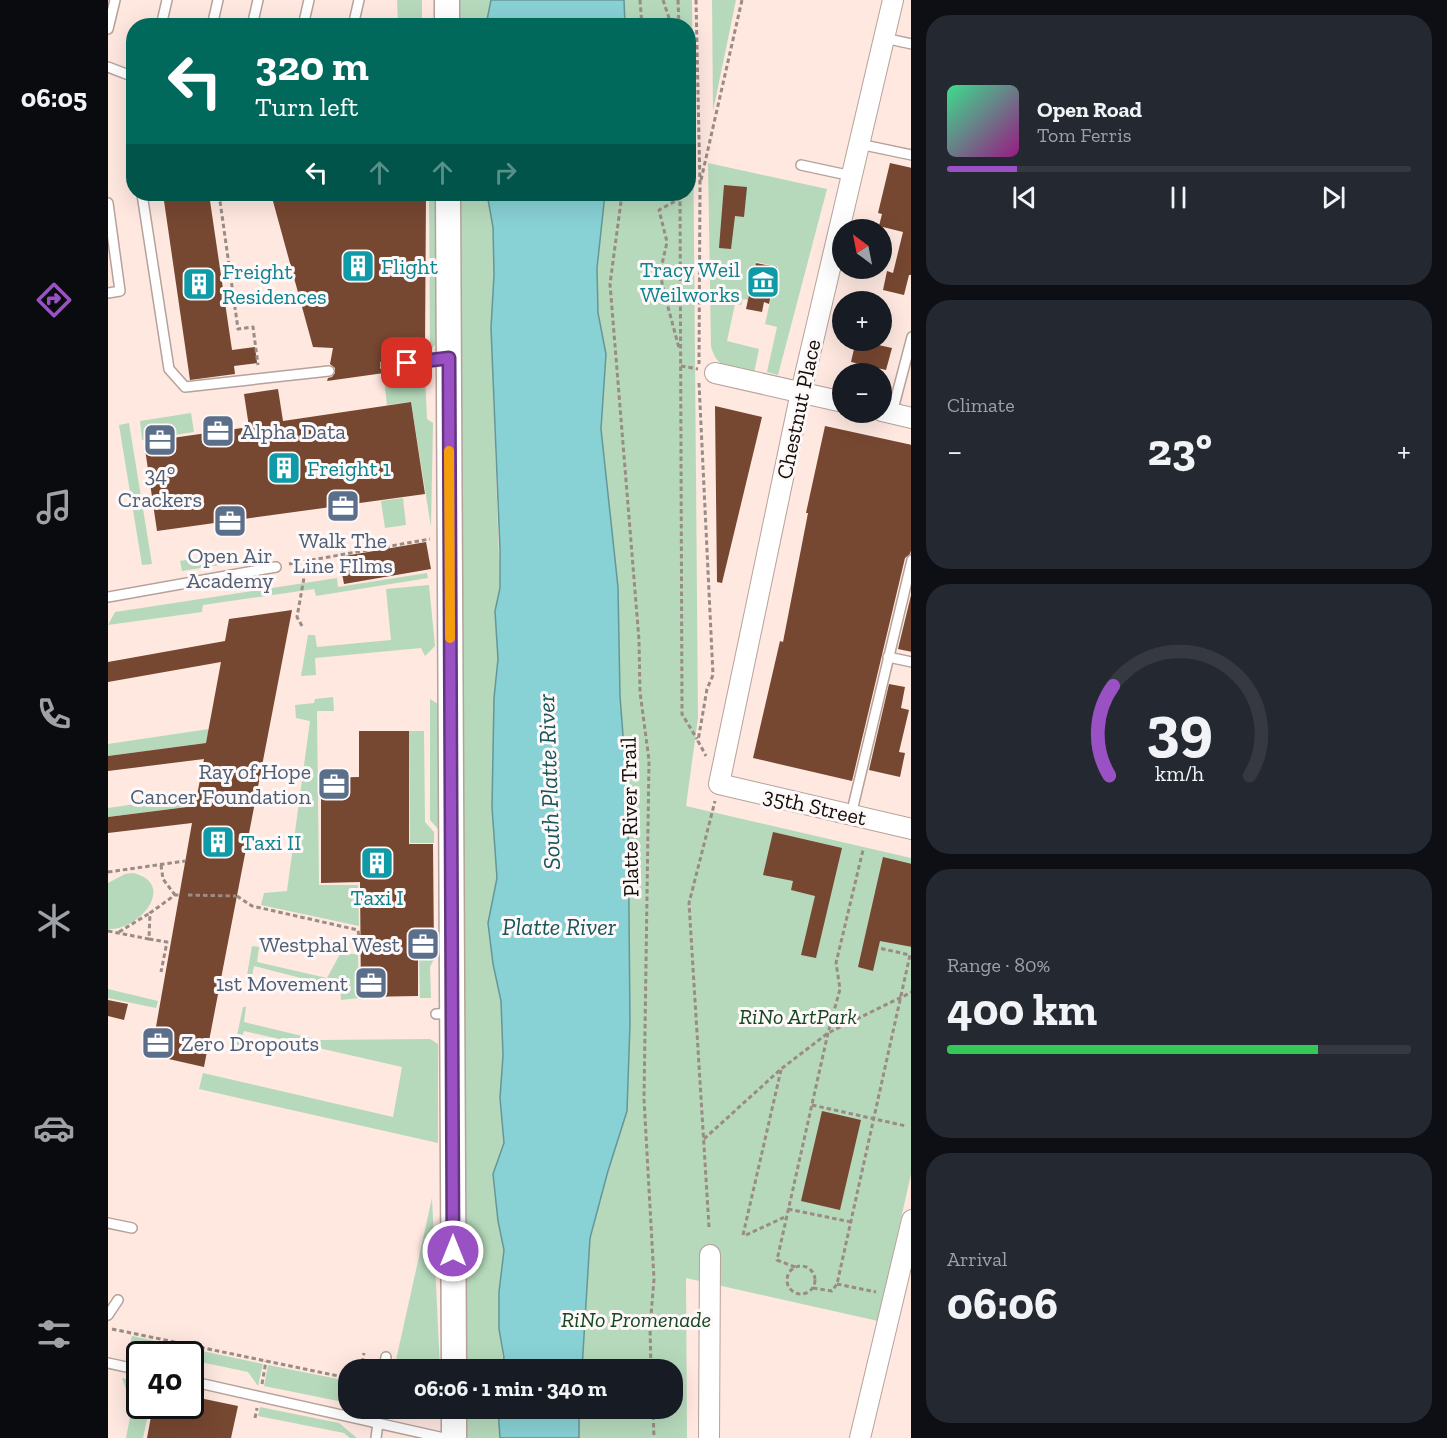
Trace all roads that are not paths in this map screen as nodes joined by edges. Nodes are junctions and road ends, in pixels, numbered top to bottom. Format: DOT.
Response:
graph roads {
  1 [pos="115,0"];
  2 [pos="167,0"];
  3 [pos="218,0"];
  4 [pos="258,0"];
  5 [pos="309,0"];
  6 [pos="358,0"];
  7 [pos="447,0"];
  8 [pos="893,0"];
  9 [pos="163,18"];
  10 [pos="214,18"];
  11 [pos="254,18"];
  12 [pos="305,18"];
  13 [pos="354,18"];
  14 [pos="447,18"];
  15 [pos="108,29"];
  16 [pos="884,38"];
  17 [pos="911,44"];
  18 [pos="108,67"];
  19 [pos="126,74"];
  20 [pos="859,144"];
  21 [pos="911,155"];
  22 [pos="801,165"];
  23 [pos="852,176"];
  24 [pos="143,201"];
  25 [pos="448,201"];
  26 [pos="108,203"];
  27 [pos="108,293"];
  28 [pos="911,342"];
  29 [pos="449,358"];
  30 [pos="386,365"];
  31 [pos="329,371"];
  32 [pos="704,374"];
  33 [pos="801,392"];
  34 [pos="832,399"];
  35 [pos="895,414"];
  36 [pos="911,564"];
  37 [pos="276,567"];
  38 [pos="108,597"];
  39 [pos="888,657"];
  40 [pos="911,662"];
  41 [pos="719,784"];
  42 [pos="851,815"];
  43 [pos="911,829"];
  44 [pos="108,1223"];
  45 [pos="911,1224"];
  46 [pos="132,1228"];
  47 [pos="710,1255"];
  48 [pos="118,1300"];
  49 [pos="108,1316"];
  50 [pos="454,1359"];
  51 [pos="108,1363"];
  52 [pos="126,1367"];
  53 [pos="204,1385"];
  54 [pos="375,1419"];
  55 [pos="454,1419"];
  56 [pos="375,1423"];
  57 [pos="375,1438"];
  58 [pos="444,1438"];
  59 [pos="454,1438"];
  60 [pos="709,1438"];
  61 [pos="860,1438"];
  1 -- 15 [label="lane"];
  2 -- 9 [label="lane"];
  3 -- 10 [label="lane"];
  4 -- 11 [label="lane"];
  5 -- 12 [label="lane"];
  6 -- 13 [label="lane"];
  7 -- 14 [label="street"];
  8 -- 16 [label="street, Chestnut Place"];
  16 -- 17 [label="lane"];
  16 -- 20 [label="street, Chestnut Place"];
  18 -- 19 [label="lane"];
  20 -- 21 [label="lane"];
  20 -- 23 [label="street, Chestnut Place"];
  22 -- 23 [label="lane"];
  23 -- 33 [label="street, Chestnut Place"];
  24 -- 31 [label="lane"];
  25 -- 29 [label="street"];
  26 -- 27 [label="lane"];
  28 -- 35 [label="lane"];
  29 -- 30 [label="lane"];
  29 -- 50 [label="street"];
  32 -- 33 [label="street"];
  33 -- 34 [label="street"];
  33 -- 41 [label="street, Chestnut Place"];
  36 -- 39 [label="lane"];
  37 -- 38 [label="lane"];
  39 -- 40 [label="lane"];
  39 -- 42 [label="lane"];
  41 -- 42 [label="street, 35th Street"];
  42 -- 43 [label="street, 35th Street"];
  44 -- 46 [label="lane"];
  45 -- 61 [label="street"];
  47 -- 60 [label="street"];
  48 -- 49 [label="lane"];
  51 -- 52 [label="lane"];
  53 -- 56 [label="lane"];
  54 -- 56 [label="lane"];
  55 -- 59 [label="street"];
  56 -- 57 [label="lane"];
  56 -- 58 [label="lane"];
}
